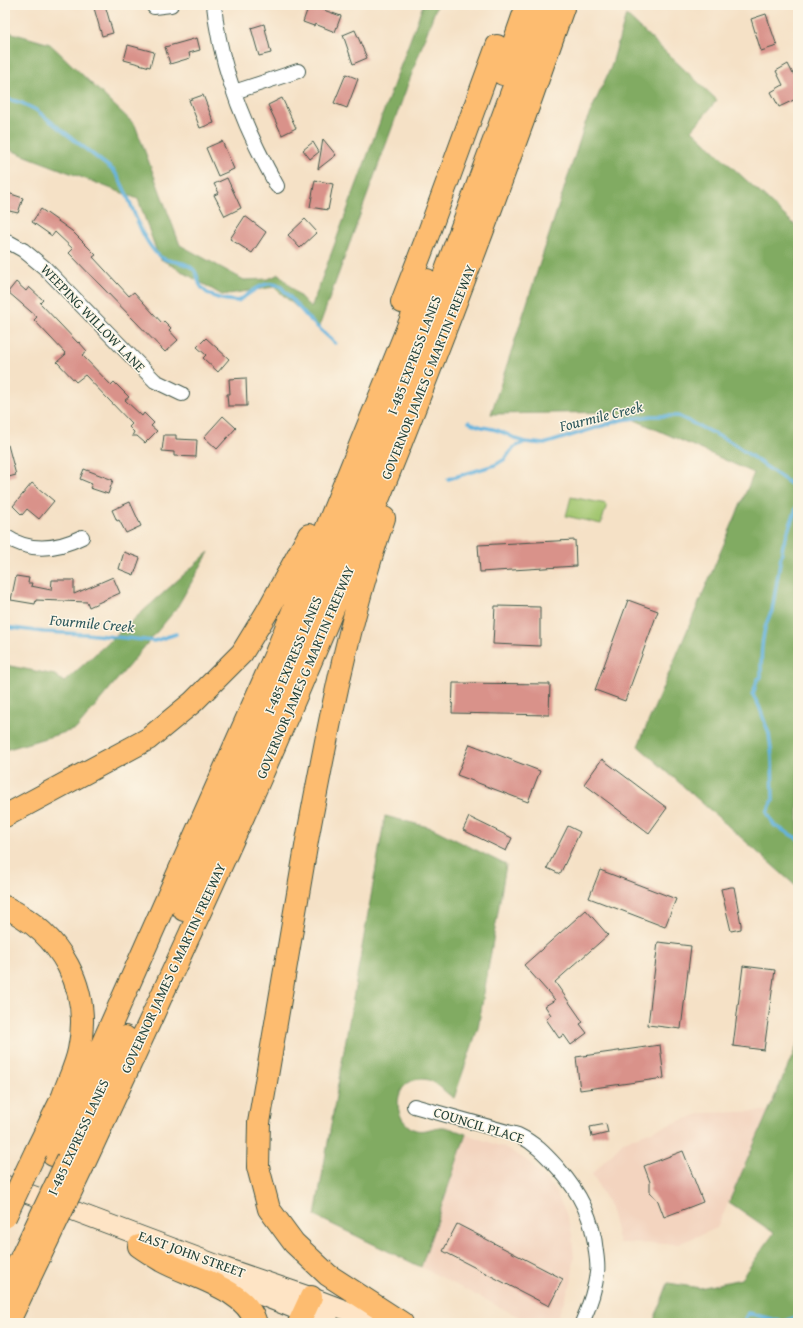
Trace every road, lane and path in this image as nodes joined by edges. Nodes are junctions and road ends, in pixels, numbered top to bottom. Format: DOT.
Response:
graph roads {
  1 [pos="170,5"];
  2 [pos="214,5"];
  3 [pos="512,5"];
  4 [pos="527,5"];
  5 [pos="544,5"];
  6 [pos="564,5"];
  7 [pos="154,7"];
  8 [pos="298,71"];
  9 [pos="234,92"];
  10 [pos="277,186"];
  11 [pos="5,240"];
  12 [pos="421,392"];
  13 [pos="182,394"];
  14 [pos="309,535"];
  15 [pos="5,536"];
  16 [pos="82,537"];
  17 [pos="5,816"];
  18 [pos="5,907"];
  19 [pos="60,1102"];
  20 [pos="414,1106"];
  21 [pos="60,1158"];
  22 [pos="5,1185"];
  23 [pos="5,1196"];
  24 [pos="5,1217"];
  25 [pos="138,1246"];
  26 [pos="19,1255"];
  27 [pos="15,1288"];
  28 [pos="304,1311"];
  29 [pos="8,1323"];
  30 [pos="14,1323"];
  31 [pos="256,1323"];
  32 [pos="330,1323"];
  33 [pos="379,1323"];
  34 [pos="402,1323"];
  35 [pos="582,1323"];
  1 -- 7 [label="street"];
  2 -- 9 [label="street"];
  3 -- 14 [label="highway, GOVERNOR JAMES G MARTIN FREEWAY"];
  4 -- 21 [label="highway, I-485 EXPRESS LANES"];
  5 -- 21 [label="highway, I-485 EXPRESS LANES"];
  6 -- 12 [label="highway, GOVERNOR JAMES G MARTIN FREEWAY"];
  8 -- 9 [label="street"];
  9 -- 10 [label="street"];
  11 -- 13 [label="street, WEEPING WILLOW LANE"];
  12 -- 21 [label="highway, GOVERNOR JAMES G MARTIN FREEWAY"];
  12 -- 34 [label="highway"];
  14 -- 17 [label="highway"];
  14 -- 19 [label="highway, GOVERNOR JAMES G MARTIN FREEWAY"];
  15 -- 16 [label="street"];
  18 -- 19 [label="highway"];
  19 -- 21 [label="highway, GOVERNOR JAMES G MARTIN FREEWAY"];
  20 -- 35 [label="street, COUNCIL PLACE"];
  21 -- 24 [label="highway, GOVERNOR JAMES G MARTIN FREEWAY, bridge"];
  21 -- 26 [label="highway, GOVERNOR JAMES G MARTIN FREEWAY, bridge"];
  21 -- 26 [label="highway, I-485 EXPRESS LANES"];
  22 -- 28 [label="main road, EAST JOHN STREET"];
  23 -- 25 [label="main road, EAST JOHN STREET"];
  25 -- 28 [label="main road, EAST JOHN STREET"];
  25 -- 31 [label="highway"];
  26 -- 27 [label="highway, GOVERNOR JAMES G MARTIN FREEWAY"];
  27 -- 29 [label="highway, GOVERNOR JAMES G MARTIN FREEWAY"];
  27 -- 30 [label="highway"];
  28 -- 32 [label="main road, EAST JOHN STREET"];
  28 -- 33 [label="main road, EAST JOHN STREET"];
}
